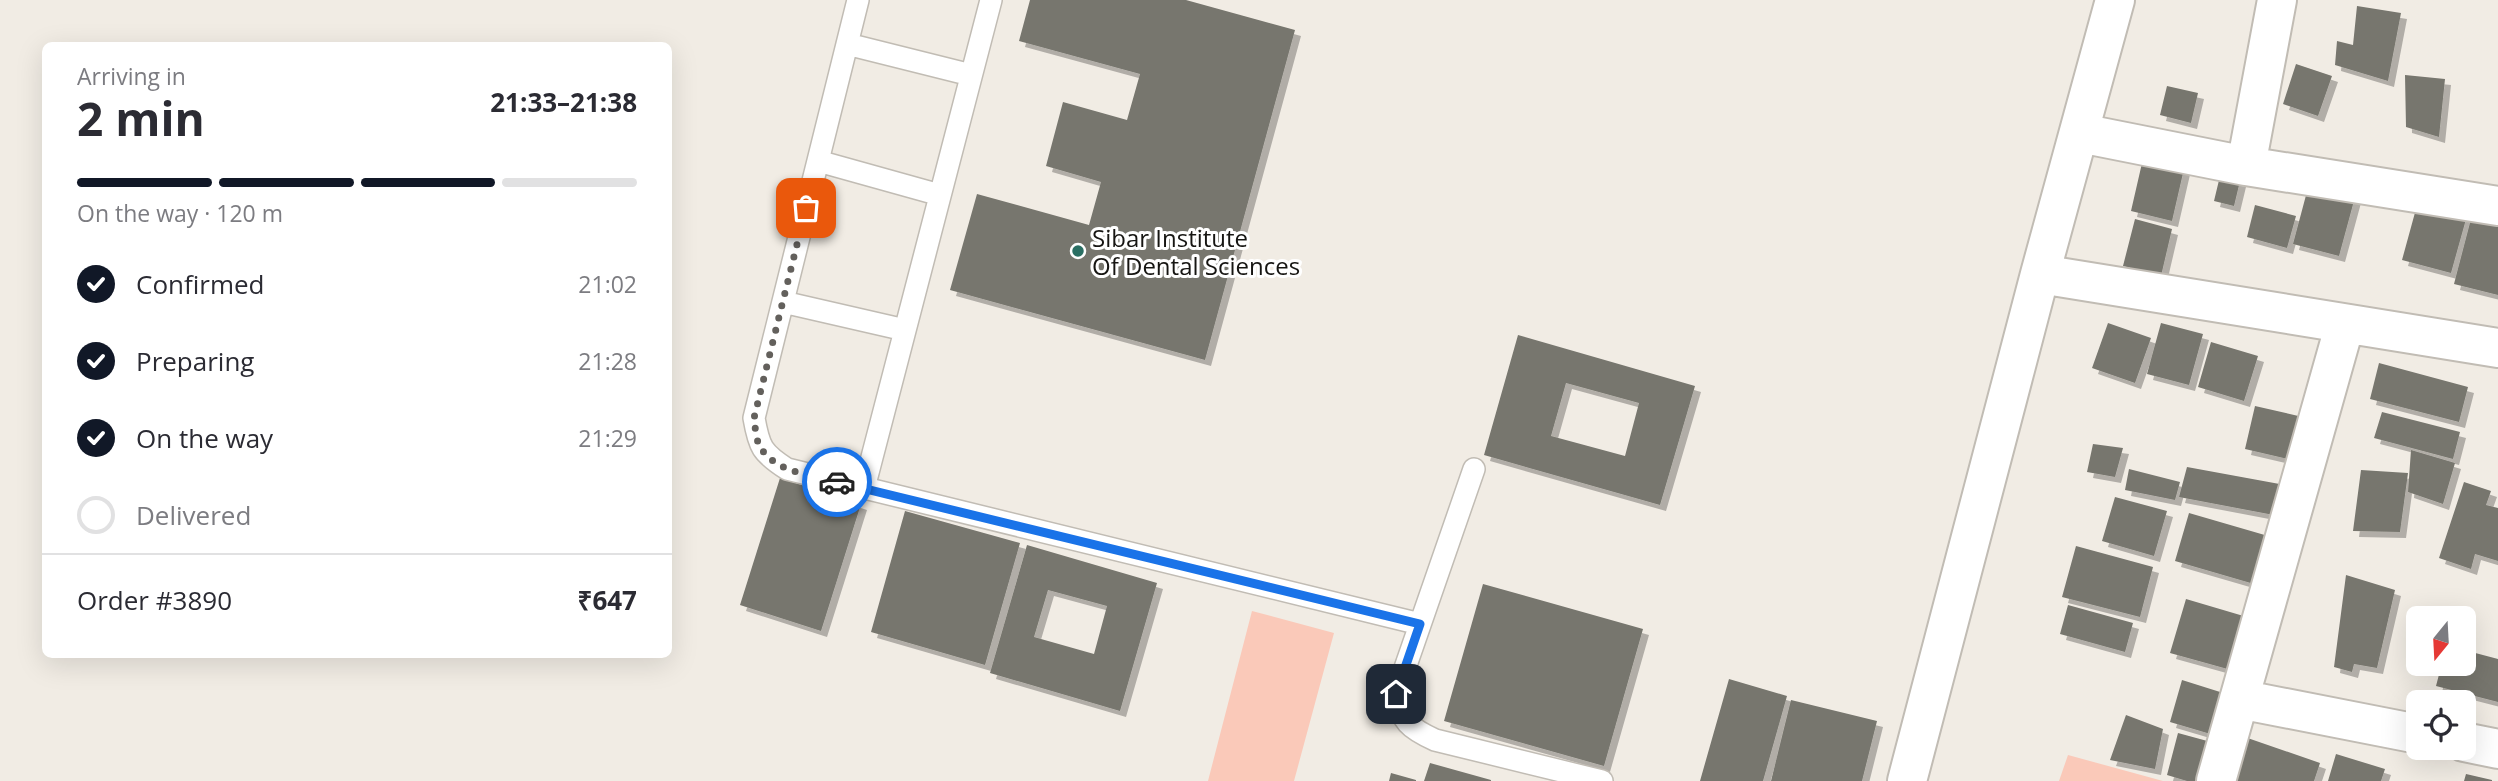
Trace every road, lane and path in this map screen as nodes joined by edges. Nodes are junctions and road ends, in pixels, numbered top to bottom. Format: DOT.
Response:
graph roads {
  1 [pos="858,0"];
  2 [pos="991,0"];
  3 [pos="2115,0"];
  4 [pos="2277,0"];
  5 [pos="847,44"];
  6 [pos="971,75"];
  7 [pos="2080,133"];
  8 [pos="818,161"];
  9 [pos="2246,166"];
  10 [pos="940,195"];
  11 [pos="2498,206"];
  12 [pos="2040,274"];
  13 [pos="783,302"];
  14 [pos="2345,324"];
  15 [pos="905,330"];
  16 [pos="2498,348"];
  17 [pos="1474,469"];
  18 [pos="864,488"];
  19 [pos="1420,624"];
  20 [pos="2239,699"];
  21 [pos="2406,732"];
  22 [pos="2476,744"];
  23 [pos="2498,749"];
  24 [pos="1602,781"];
  25 [pos="1907,781"];
  26 [pos="2216,781"];
  1 -- 5 [label="lane"];
  2 -- 6 [label="lane"];
  3 -- 7 [label="street"];
  4 -- 9 [label="street"];
  5 -- 6 [label="lane"];
  5 -- 8 [label="lane"];
  6 -- 10 [label="lane"];
  7 -- 9 [label="street"];
  7 -- 12 [label="street"];
  8 -- 10 [label="lane"];
  8 -- 13 [label="lane"];
  9 -- 11 [label="street"];
  10 -- 15 [label="lane"];
  12 -- 14 [label="street"];
  12 -- 25 [label="street"];
  13 -- 15 [label="lane"];
  13 -- 18 [label="lane"];
  14 -- 16 [label="street"];
  14 -- 20 [label="street"];
  15 -- 18 [label="lane"];
  17 -- 19 [label="lane"];
  18 -- 19 [label="lane"];
  19 -- 24 [label="lane"];
  20 -- 21 [label="street"];
  20 -- 26 [label="street"];
  22 -- 23 [label="street"];
}
